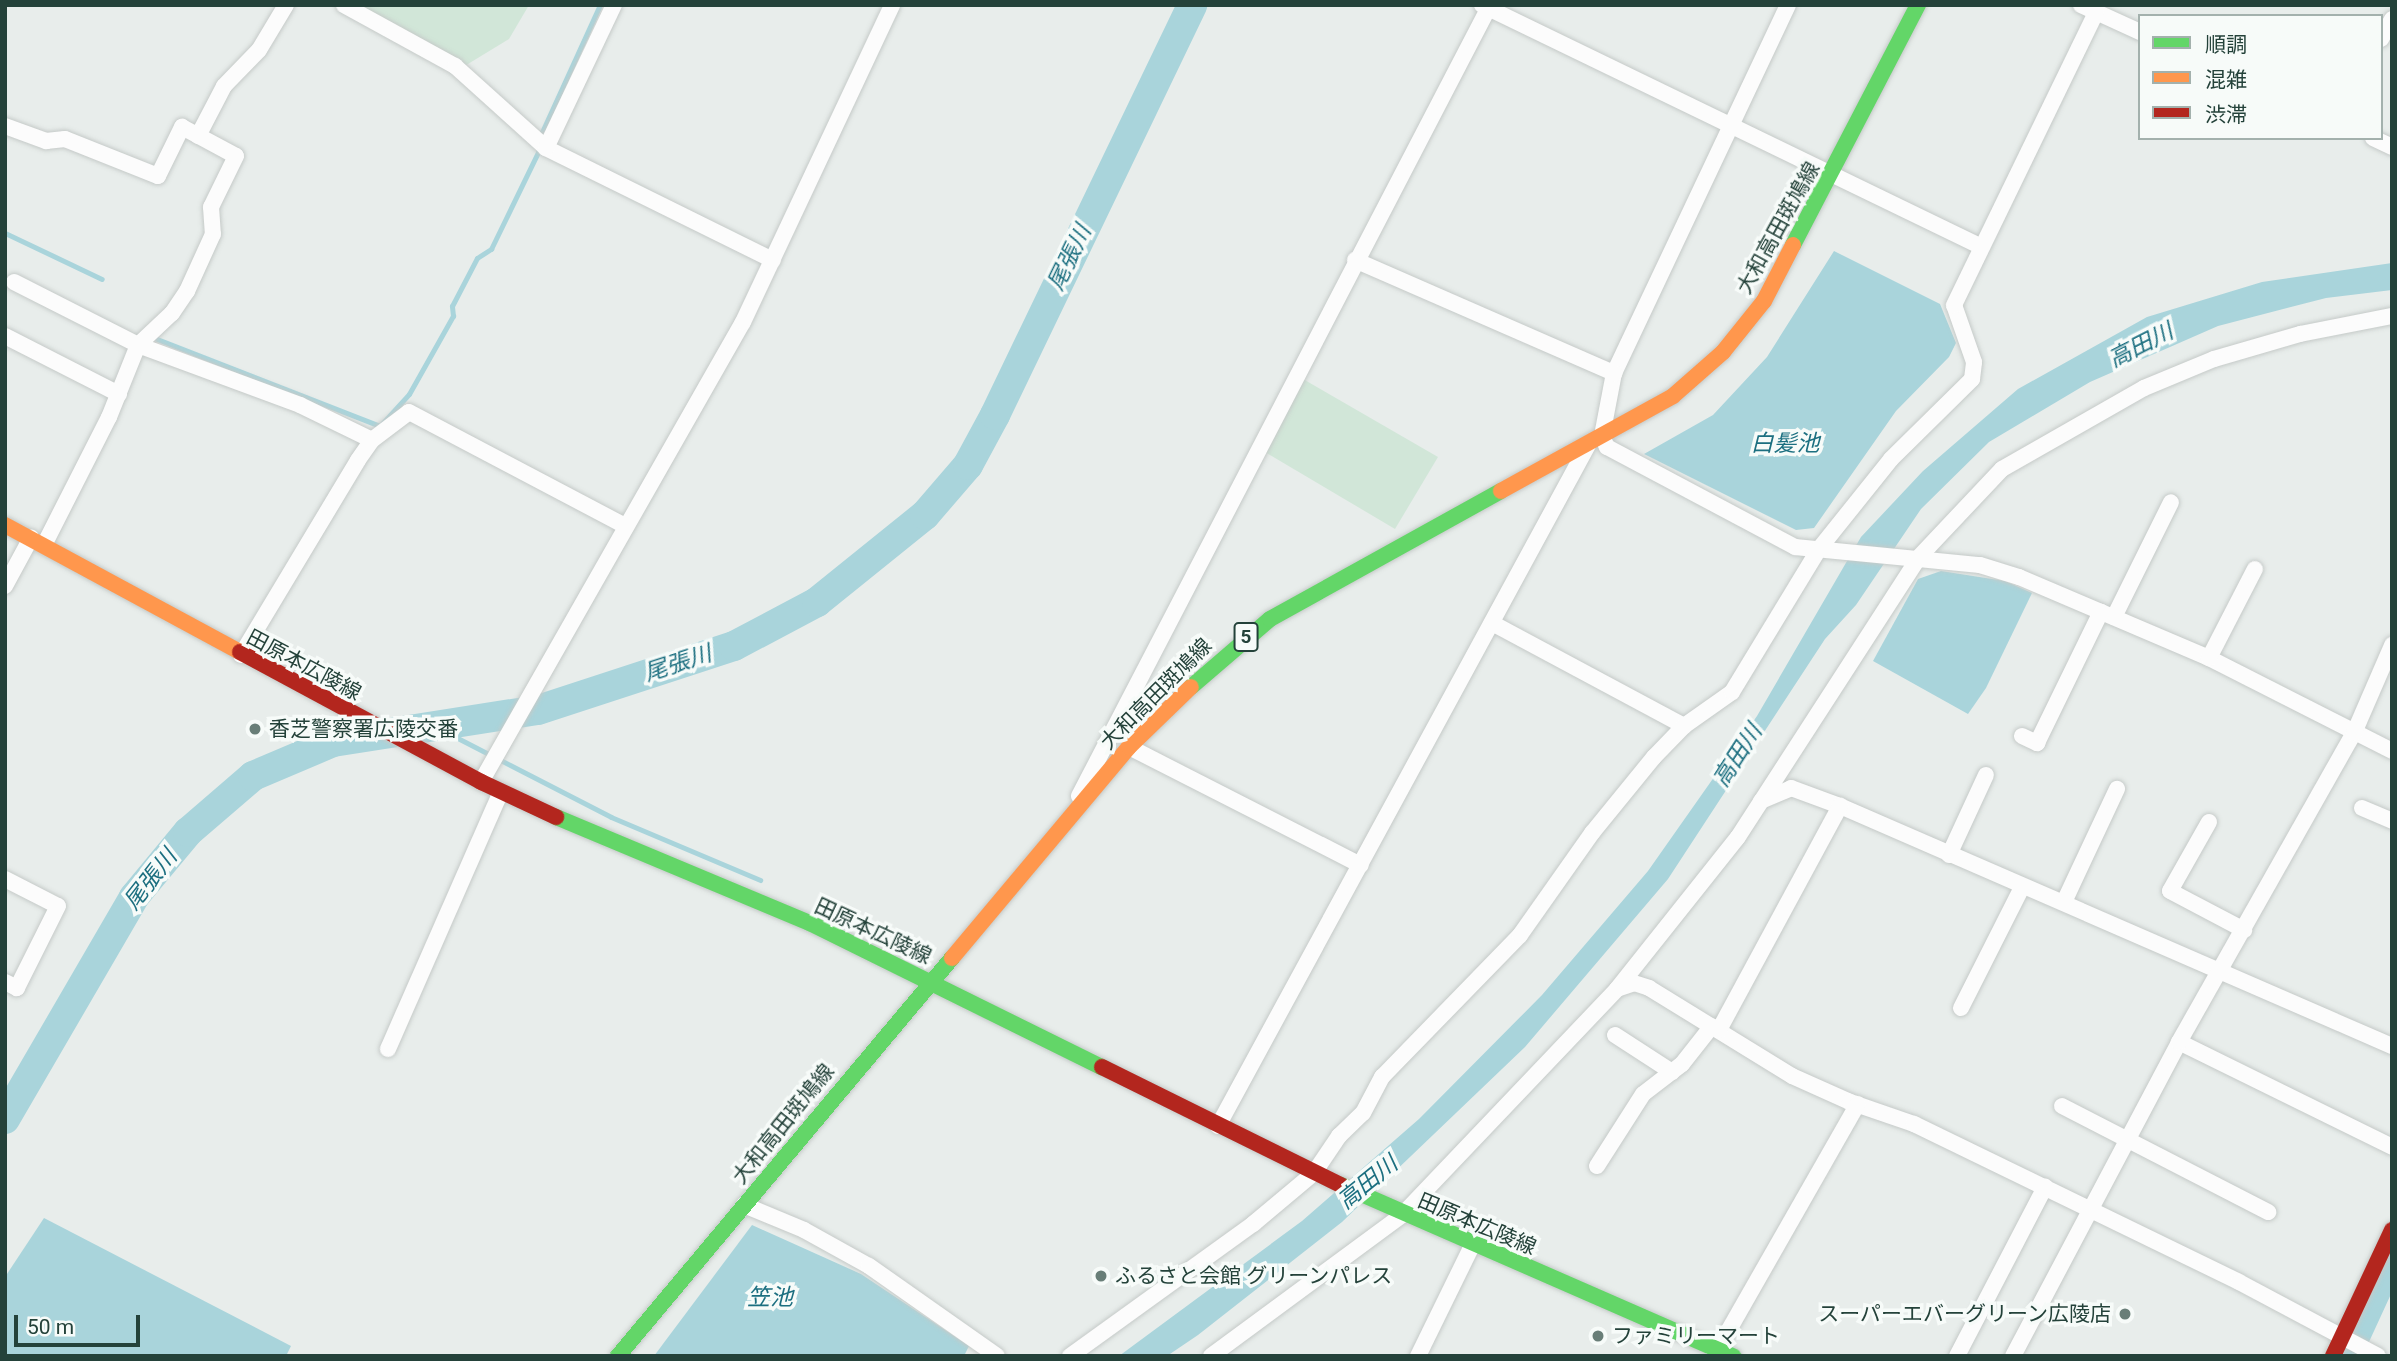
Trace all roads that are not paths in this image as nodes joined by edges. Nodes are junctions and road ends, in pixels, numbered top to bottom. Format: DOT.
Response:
graph roads {
  1 [pos="286,5"];
  2 [pos="344,5"];
  3 [pos="614,5"];
  4 [pos="892,5"];
  5 [pos="1788,5"];
  6 [pos="1918,5"];
  7 [pos="1487,6"];
  8 [pos="2089,9"];
  9 [pos="2138,31"];
  10 [pos="5,126"];
  11 [pos="1730,126"];
  12 [pos="198,135"];
  13 [pos="546,148"];
  14 [pos="1831,175"];
  15 [pos="1982,247"];
  16 [pos="773,260"];
  17 [pos="1355,260"];
  18 [pos="14,282"];
  19 [pos="2392,317"];
  20 [pos="5,336"];
  21 [pos="138,345"];
  22 [pos="1614,373"];
  23 [pos="119,394"];
  24 [pos="1602,436"];
  25 [pos="372,440"];
  26 [pos="1588,445"];
  27 [pos="2171,502"];
  28 [pos="5,525"];
  29 [pos="625,526"];
  30 [pos="38,542"];
  31 [pos="1826,550"];
  32 [pos="1911,556"];
  33 [pos="2255,569"];
  34 [pos="5,586"];
  35 [pos="2107,614"];
  36 [pos="1492,622"];
  37 [pos="2392,645"];
  38 [pos="241,655"];
  39 [pos="2208,658"];
  40 [pos="1684,726"];
  41 [pos="2354,733"];
  42 [pos="2022,736"];
  43 [pos="1129,747"];
  44 [pos="2392,751"];
  45 [pos="1986,775"];
  46 [pos="481,782"];
  47 [pos="2117,789"];
  48 [pos="501,792"];
  49 [pos="1762,801"];
  50 [pos="1840,806"];
  51 [pos="2362,808"];
  52 [pos="1069,818"];
  53 [pos="2392,821"];
  54 [pos="2208,822"];
  55 [pos="1949,855"];
  56 [pos="1361,865"];
  57 [pos="5,879"];
  58 [pos="2022,887"];
  59 [pos="2064,902"];
  60 [pos="2244,930"];
  61 [pos="2218,972"];
  62 [pos="929,980"];
  63 [pos="5,982"];
  64 [pos="1617,989"];
  65 [pos="1961,1008"];
  66 [pos="1715,1028"];
  67 [pos="1615,1035"];
  68 [pos="2179,1042"];
  69 [pos="2392,1046"];
  70 [pos="388,1049"];
  71 [pos="1672,1072"];
  72 [pos="1858,1104"];
  73 [pos="2062,1106"];
  74 [pos="1218,1126"];
  75 [pos="2130,1140"];
  76 [pos="2392,1147"];
  77 [pos="1597,1167"];
  78 [pos="1318,1175"];
  79 [pos="2045,1187"];
  80 [pos="744,1205"];
  81 [pos="1397,1212"];
  82 [pos="2090,1212"];
  83 [pos="2268,1212"];
  84 [pos="2392,1230"];
  85 [pos="1472,1246"];
  86 [pos="2343,1337"];
  87 [pos="1722,1354"];
  88 [pos="618,1356"];
  89 [pos="997,1356"];
  90 [pos="1070,1356"];
  91 [pos="1211,1356"];
  92 [pos="1418,1356"];
  93 [pos="1957,1356"];
  94 [pos="2013,1356"];
  95 [pos="2333,1356"];
  96 [pos="2378,1356"];
  1 -- 12 [label="street"];
  2 -- 13 [label="street"];
  3 -- 13 [label="street"];
  4 -- 16 [label="street"];
  5 -- 11 [label="street"];
  6 -- 14 [label="main road, 大和高田斑鳩線 / 5"];
  7 -- 11 [label="street"];
  7 -- 17 [label="street"];
  8 -- 9 [label="street"];
  8 -- 15 [label="street"];
  10 -- 12 [label="street"];
  11 -- 14 [label="street"];
  11 -- 22 [label="street"];
  12 -- 21 [label="street"];
  13 -- 16 [label="street"];
  14 -- 15 [label="street"];
  14 -- 24 [label="main road, 大和高田斑鳩線 / 5"];
  15 -- 31 [label="street"];
  16 -- 29 [label="street"];
  17 -- 22 [label="street"];
  17 -- 52 [label="street"];
  18 -- 21 [label="street"];
  19 -- 32 [label="street"];
  20 -- 23 [label="street"];
  21 -- 23 [label="street"];
  21 -- 25 [label="street"];
  22 -- 24 [label="street"];
  23 -- 30 [label="street"];
  24 -- 26 [label="main road, 大和高田斑鳩線 / 5"];
  24 -- 31 [label="street"];
  25 -- 29 [label="street"];
  25 -- 38 [label="street"];
  26 -- 36 [label="street"];
  26 -- 43 [label="main road, 大和高田斑鳩線 / 5"];
  27 -- 35 [label="street"];
  28 -- 30 [label="main road, 田原本広陵線"];
  29 -- 46 [label="street"];
  30 -- 34 [label="street"];
  30 -- 38 [label="main road, 田原本広陵線"];
  31 -- 32 [label="street"];
  31 -- 40 [label="street"];
  32 -- 35 [label="street"];
  32 -- 49 [label="street"];
  33 -- 39 [label="street"];
  35 -- 39 [label="street"];
  35 -- 42 [label="street"];
  36 -- 40 [label="street"];
  36 -- 56 [label="street"];
  37 -- 41 [label="street"];
  38 -- 46 [label="main road, 田原本広陵線"];
  39 -- 41 [label="street"];
  40 -- 78 [label="street"];
  41 -- 44 [label="street"];
  41 -- 60 [label="street"];
  43 -- 52 [label="main road, 大和高田斑鳩線 / 5"];
  43 -- 56 [label="street"];
  45 -- 55 [label="street"];
  46 -- 48 [label="main road, 田原本広陵線"];
  47 -- 59 [label="street"];
  48 -- 62 [label="main road, 田原本広陵線"];
  48 -- 70 [label="street"];
  49 -- 50 [label="street"];
  49 -- 64 [label="street"];
  50 -- 55 [label="street"];
  50 -- 66 [label="street"];
  51 -- 53 [label="street"];
  52 -- 62 [label="main road, 大和高田斑鳩線 / 5"];
  54 -- 60 [label="street"];
  55 -- 58 [label="street"];
  56 -- 74 [label="street"];
  57 -- 63 [label="street"];
  58 -- 59 [label="street"];
  58 -- 65 [label="street"];
  59 -- 61 [label="street"];
  60 -- 61 [label="street"];
  61 -- 68 [label="street"];
  61 -- 69 [label="street"];
  62 -- 74 [label="main road, 田原本広陵線"];
  62 -- 80 [label="main road, 大和高田斑鳩線 / 5"];
  64 -- 66 [label="street"];
  64 -- 81 [label="street"];
  66 -- 71 [label="street"];
  66 -- 72 [label="street"];
  67 -- 71 [label="street"];
  68 -- 75 [label="street"];
  68 -- 76 [label="street"];
  71 -- 77 [label="street"];
  72 -- 79 [label="street"];
  72 -- 87 [label="street"];
  73 -- 75 [label="street"];
  74 -- 78 [label="main road, 田原本広陵線"];
  75 -- 82 [label="street"];
  75 -- 83 [label="street"];
  78 -- 81 [label="main road, 田原本広陵線"];
  78 -- 90 [label="street"];
  79 -- 82 [label="street"];
  79 -- 93 [label="street"];
  80 -- 88 [label="main road, 大和高田斑鳩線 / 5"];
  80 -- 89 [label="street"];
  81 -- 85 [label="main road, 田原本広陵線"];
  81 -- 91 [label="street"];
  82 -- 86 [label="street"];
  82 -- 94 [label="street"];
  84 -- 86 [label="main road"];
  85 -- 87 [label="main road, 田原本広陵線"];
  85 -- 92 [label="street"];
  86 -- 95 [label="main road"];
  86 -- 96 [label="street"];
}
